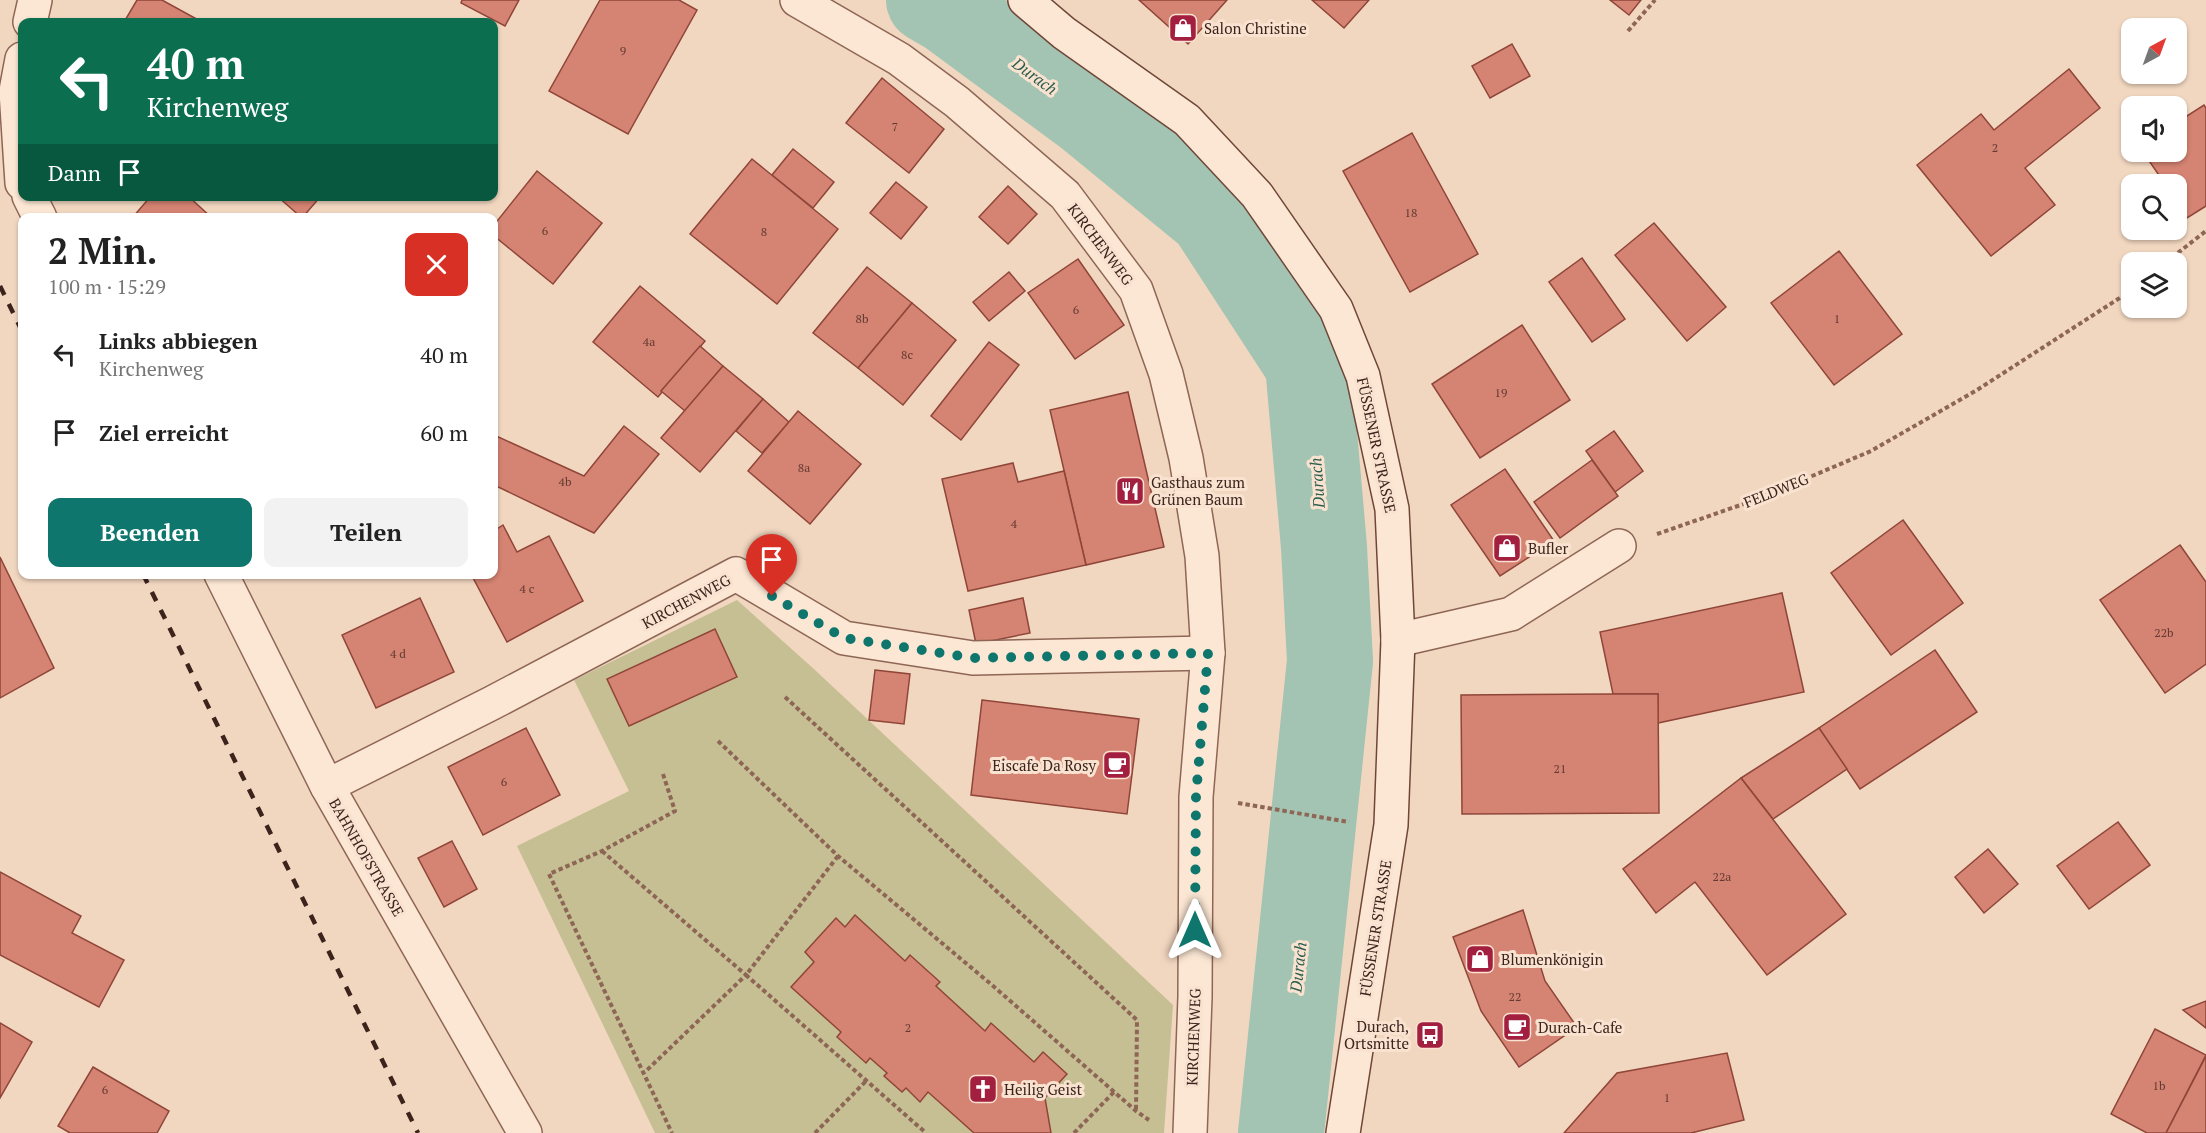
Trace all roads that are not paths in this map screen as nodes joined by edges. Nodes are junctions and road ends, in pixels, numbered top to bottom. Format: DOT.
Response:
graph roads {
  1 [pos="35,0"];
  2 [pos="797,0"];
  3 [pos="1025,0"];
  4 [pos="31,18"];
  5 [pos="18,80"];
  6 [pos="18,122"];
  7 [pos="1619,546"];
  8 [pos="224,579"];
  9 [pos="1398,640"];
  10 [pos="1208,653"];
  11 [pos="327,786"];
  12 [pos="525,1133"];
  13 [pos="1190,1133"];
  14 [pos="1343,1133"];
  1 -- 4 [label="street"];
  2 -- 10 [label="street, KIRCHENWEG"];
  3 -- 9 [label="street, FÜSSENER STRASSE"];
  5 -- 6 [label="street"];
  7 -- 9 [label="street"];
  8 -- 11 [label="street, BAHNHOFSTRASSE"];
  9 -- 14 [label="street, FÜSSENER STRASSE"];
  10 -- 11 [label="street, KIRCHENWEG"];
  10 -- 13 [label="street, KIRCHENWEG"];
  11 -- 12 [label="street, BAHNHOFSTRASSE"];
}
